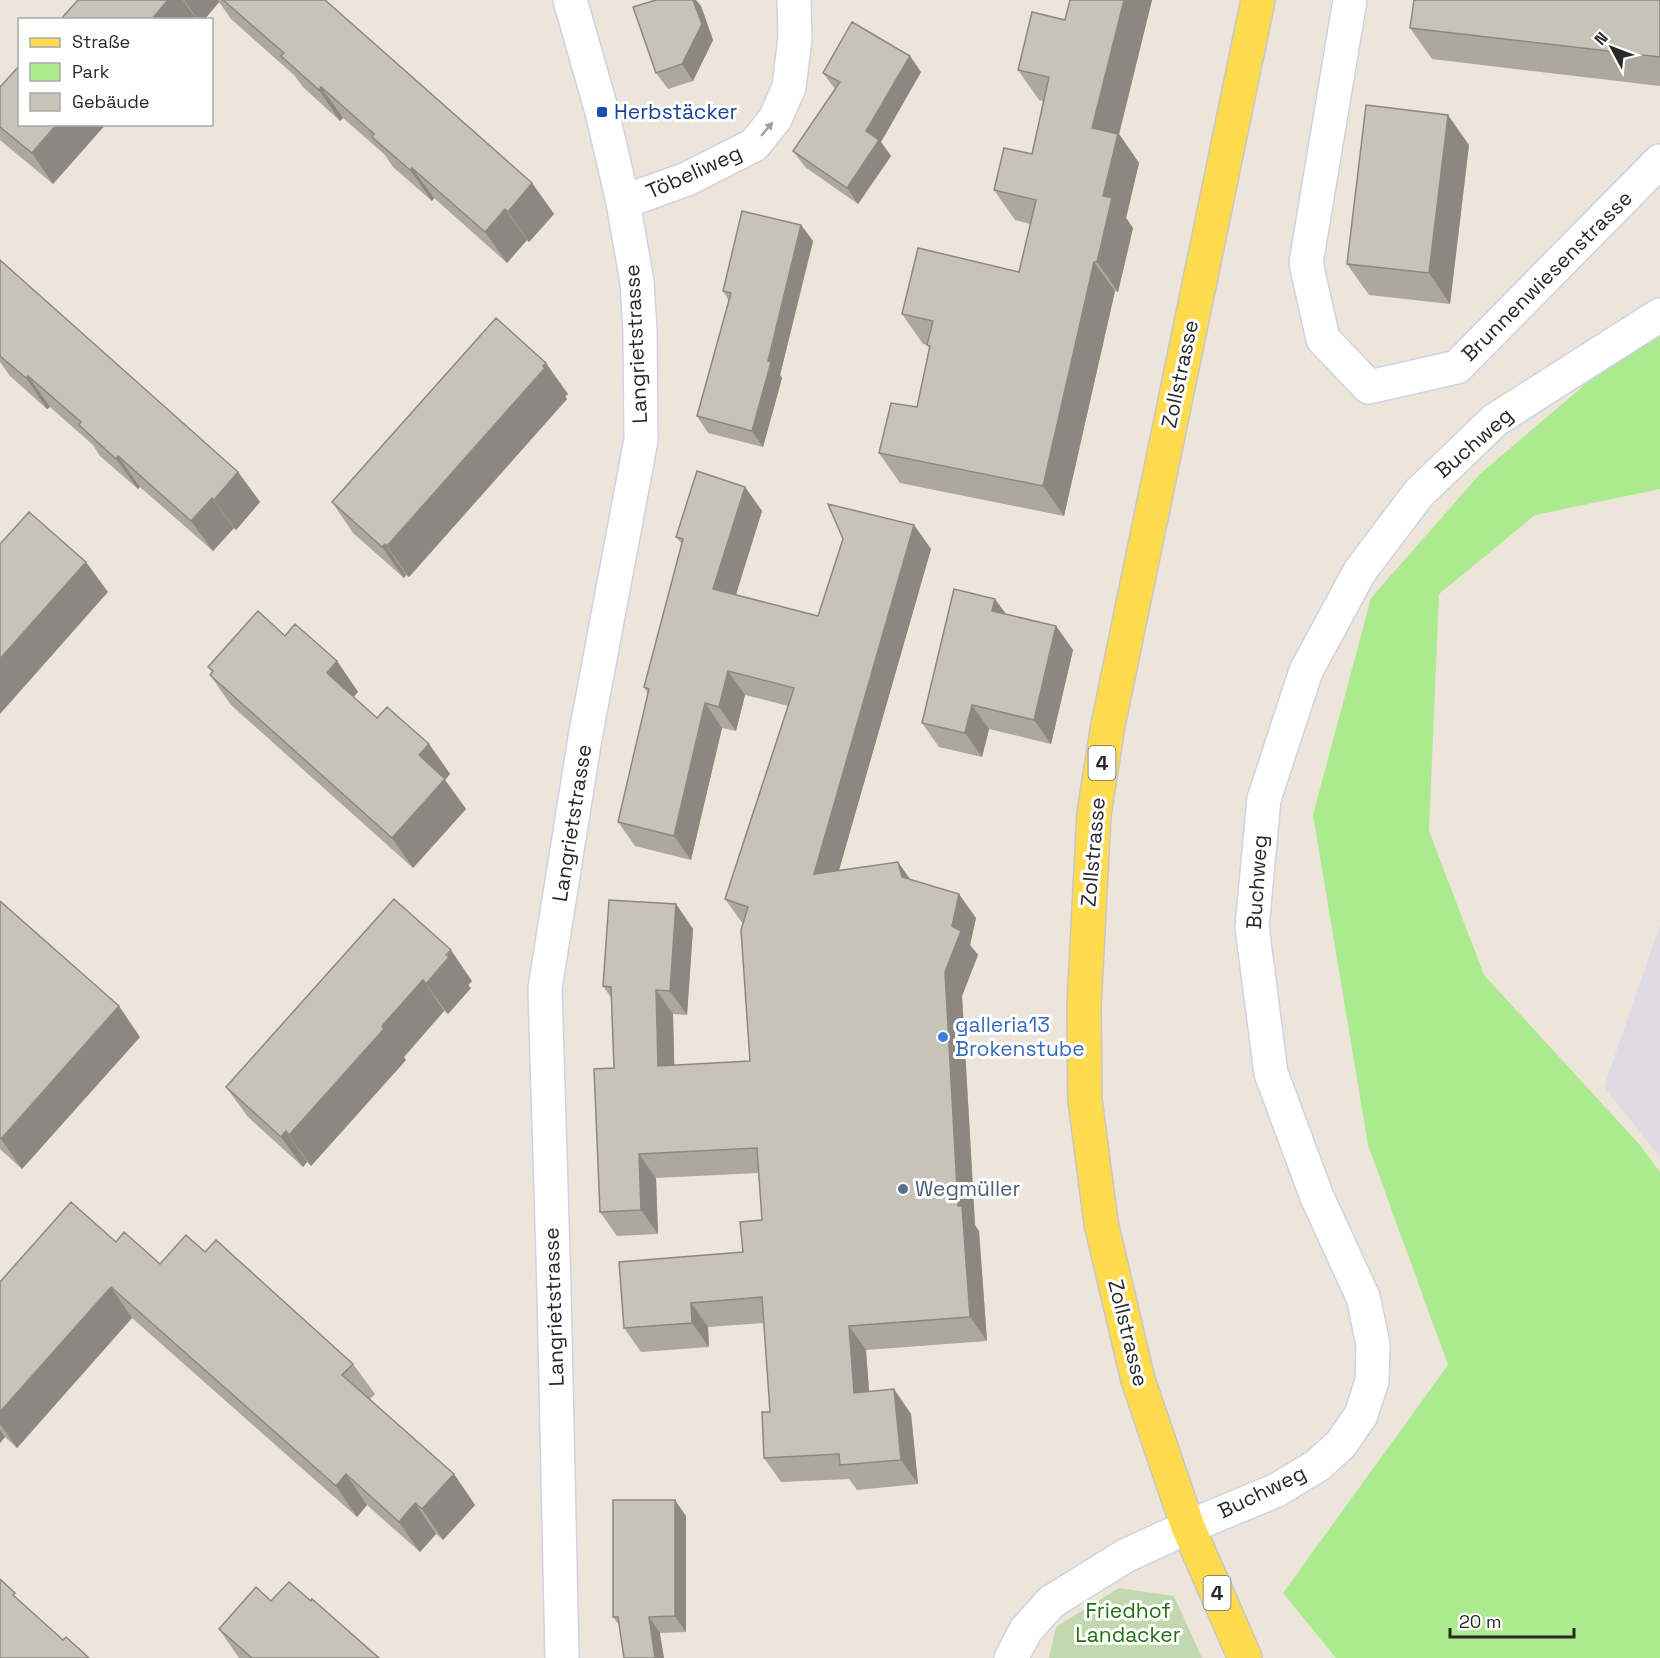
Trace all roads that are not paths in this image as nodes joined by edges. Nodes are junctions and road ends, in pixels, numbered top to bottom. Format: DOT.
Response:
graph roads {
  1 [pos="570,0"];
  2 [pos="794,0"];
  3 [pos="1258,0"];
  4 [pos="1350,0"];
  5 [pos="1660,161"];
  6 [pos="623,202"];
  7 [pos="1660,315"];
  8 [pos="1188,1527"];
  9 [pos="562,1658"];
  10 [pos="1011,1658"];
  11 [pos="1245,1658"];
  1 -- 6 [label="street, Langrietstrasse"];
  6 -- 2 [label="street, Töbeliweg, one-way"];
  3 -- 8 [label="main road, Zollstrasse / 4"];
  4 -- 5 [label="street, Brunnenwiesenstrasse"];
  6 -- 9 [label="street, Langrietstrasse"];
  7 -- 8 [label="street, Buchweg"];
  8 -- 10 [label="street, Buchweg"];
  8 -- 11 [label="main road, Zollstrasse / 4"];
}
